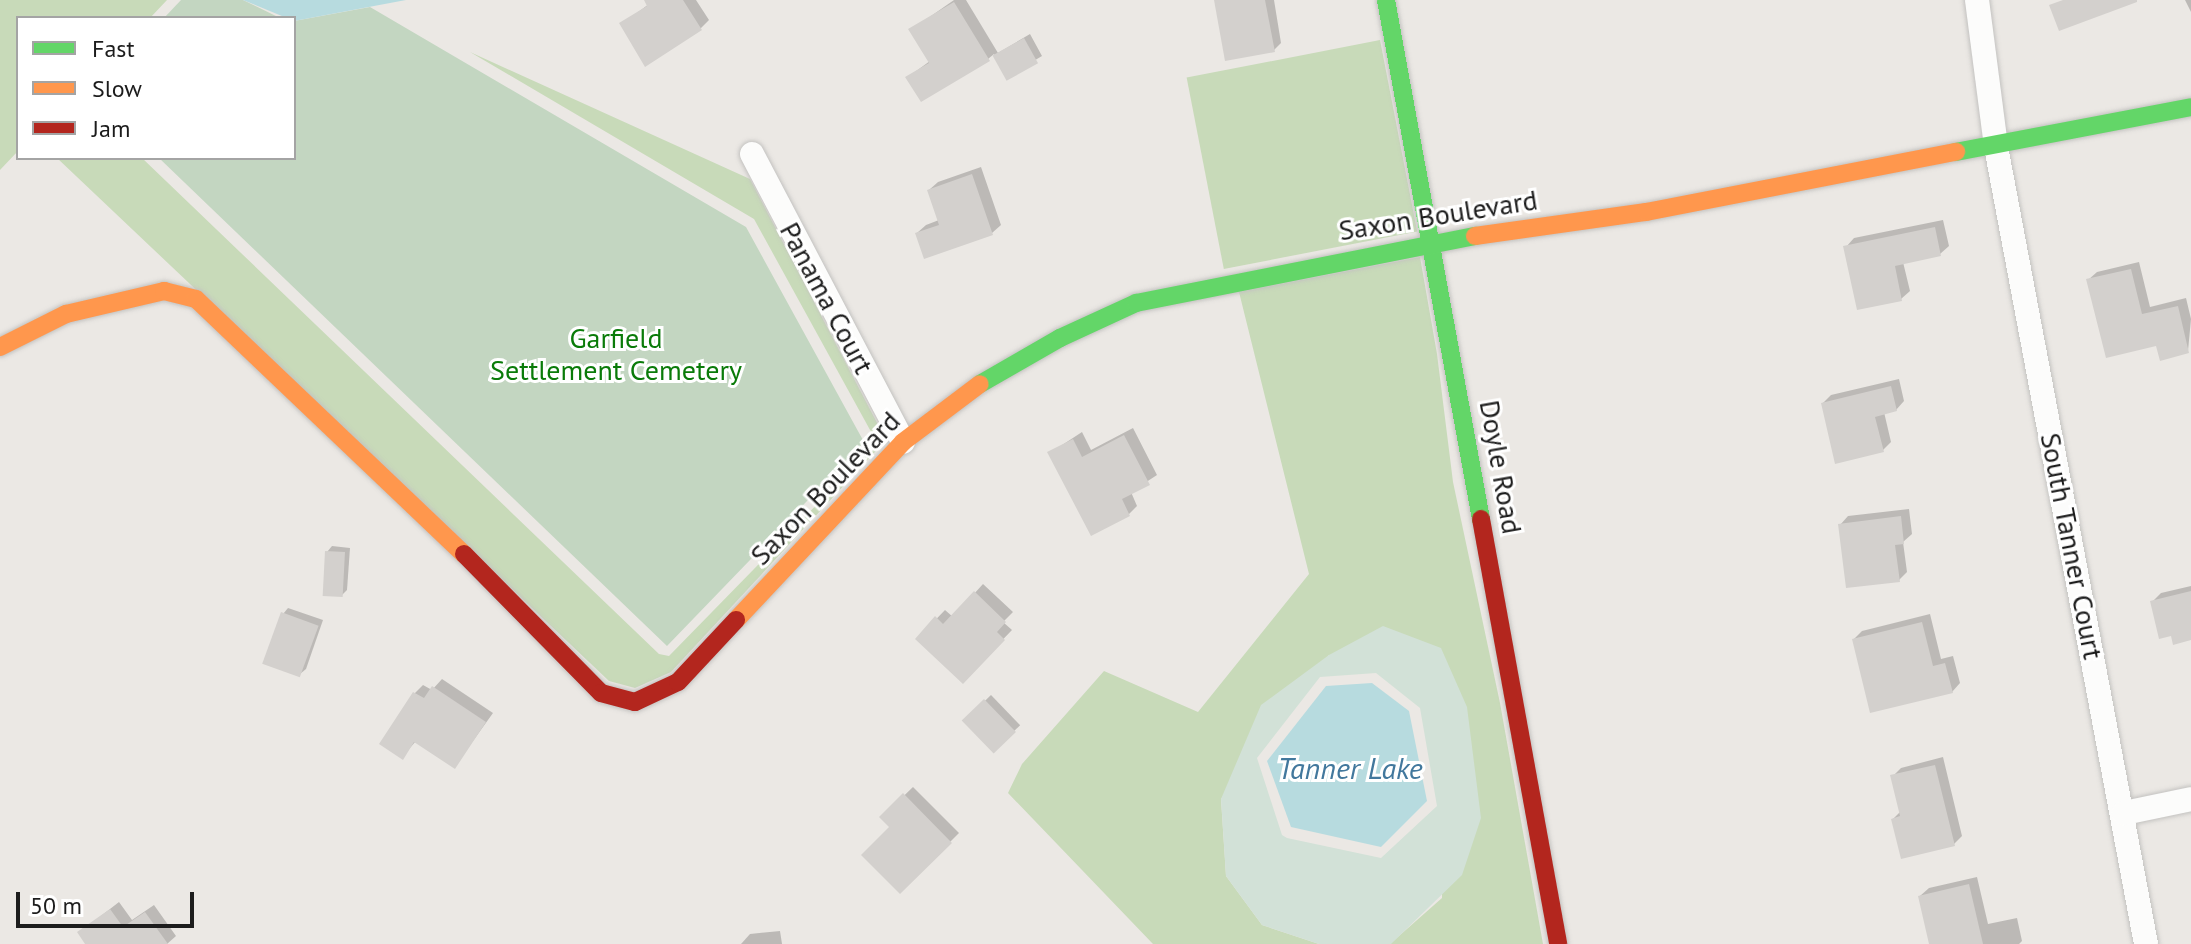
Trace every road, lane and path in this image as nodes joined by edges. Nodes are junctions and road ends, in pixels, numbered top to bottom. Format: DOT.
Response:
graph roads {
  1 [pos="1386,0"];
  2 [pos="1977,0"];
  3 [pos="2191,107"];
  4 [pos="1996,147"];
  5 [pos="752,154"];
  6 [pos="1431,242"];
  7 [pos="0,347"];
  8 [pos="903,442"];
  9 [pos="2191,799"];
  10 [pos="2124,813"];
  11 [pos="1558,944"];
  12 [pos="2146,944"];
  1 -- 6 [label="street, Doyle Road"];
  2 -- 4 [label="street, South Tanner Court"];
  3 -- 4 [label="street, Saxon Boulevard"];
  4 -- 6 [label="street, Saxon Boulevard"];
  4 -- 10 [label="street, South Tanner Court"];
  5 -- 8 [label="street, Panama Court"];
  6 -- 8 [label="street, Saxon Boulevard"];
  6 -- 11 [label="street, Doyle Road"];
  7 -- 8 [label="street, Saxon Boulevard"];
  9 -- 10 [label="street"];
  10 -- 12 [label="street, South Tanner Court"];
}
